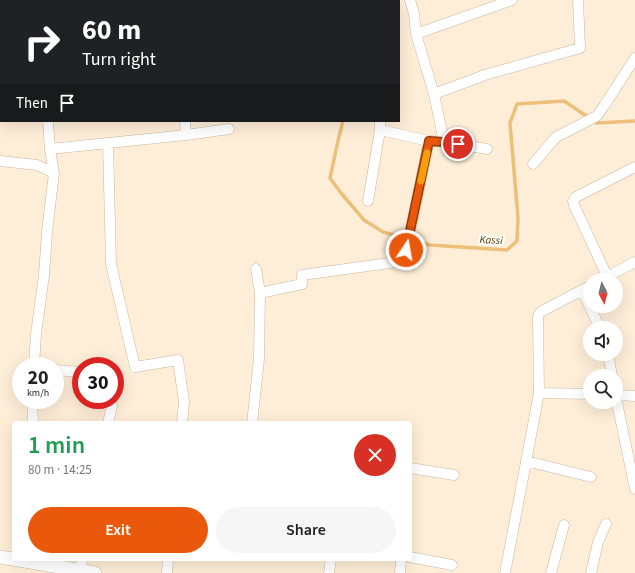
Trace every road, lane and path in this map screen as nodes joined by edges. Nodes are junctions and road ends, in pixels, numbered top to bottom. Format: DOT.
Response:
graph roads {
  1 [pos="410,0"];
  2 [pos="512,0"];
  3 [pos="578,0"];
  4 [pos="416,34"];
  5 [pos="633,65"];
  6 [pos="434,94"];
  7 [pos="48,122"];
  8 [pos="185,122"];
  9 [pos="380,126"];
  10 [pos="229,129"];
  11 [pos="186,135"];
  12 [pos="429,141"];
  13 [pos="444,142"];
  14 [pos="108,143"];
  15 [pos="50,149"];
  16 [pos="487,149"];
  17 [pos="0,161"];
  18 [pos="533,164"];
  19 [pos="635,167"];
  20 [pos="54,173"];
  21 [pos="368,201"];
  22 [pos="635,262"];
  23 [pos="256,269"];
  24 [pos="602,273"];
  25 [pos="614,273"];
  26 [pos="583,290"];
  27 [pos="260,293"];
  28 [pos="35,357"];
  29 [pos="539,393"];
  30 [pos="583,394"];
  31 [pos="623,395"];
  32 [pos="635,396"];
  33 [pos="32,409"];
  34 [pos="111,409"];
  35 [pos="618,409"];
  36 [pos="33,421"];
  37 [pos="108,421"];
  38 [pos="182,421"];
  39 [pos="252,421"];
  40 [pos="526,461"];
  41 [pos="412,470"];
  42 [pos="454,475"];
  43 [pos="591,477"];
  44 [pos="635,489"];
  45 [pos="606,524"];
  46 [pos="564,526"];
  47 [pos="0,557"];
  48 [pos="412,557"];
  49 [pos="12,559"];
  50 [pos="26,561"];
  51 [pos="168,561"];
  52 [pos="331,561"];
  53 [pos="401,561"];
  54 [pos="81,564"];
  55 [pos="452,565"];
  56 [pos="53,570"];
  57 [pos="95,573"];
  58 [pos="167,573"];
  59 [pos="329,573"];
  60 [pos="400,573"];
  61 [pos="505,573"];
  62 [pos="551,573"];
  63 [pos="591,573"];
  1 -- 4 [label="street"];
  2 -- 4 [label="street"];
  3 -- 6 [label="street"];
  4 -- 6 [label="street"];
  5 -- 18 [label="street"];
  6 -- 13 [label="street"];
  7 -- 15 [label="street"];
  8 -- 11 [label="street"];
  9 -- 12 [label="street"];
  9 -- 21 [label="street"];
  10 -- 11 [label="street"];
  11 -- 14 [label="street"];
  12 -- 13 [label="street"];
  12 -- 27 [label="street"];
  13 -- 16 [label="street"];
  14 -- 15 [label="street"];
  14 -- 38 [label="street"];
  15 -- 20 [label="street"];
  17 -- 20 [label="street"];
  19 -- 24 [label="street"];
  20 -- 28 [label="street"];
  22 -- 25 [label="street"];
  23 -- 27 [label="street"];
  26 -- 29 [label="street"];
  27 -- 39 [label="street"];
  29 -- 30 [label="street"];
  29 -- 40 [label="street"];
  31 -- 32 [label="street"];
  33 -- 36 [label="street"];
  34 -- 37 [label="street"];
  35 -- 44 [label="street"];
  40 -- 43 [label="street"];
  40 -- 61 [label="street"];
  41 -- 42 [label="street"];
  45 -- 63 [label="street"];
  46 -- 62 [label="street"];
  47 -- 49 [label="street"];
  48 -- 55 [label="street"];
  50 -- 56 [label="street"];
  51 -- 58 [label="street"];
  52 -- 59 [label="street"];
  53 -- 60 [label="street"];
  54 -- 56 [label="street"];
  54 -- 57 [label="street"];
}
